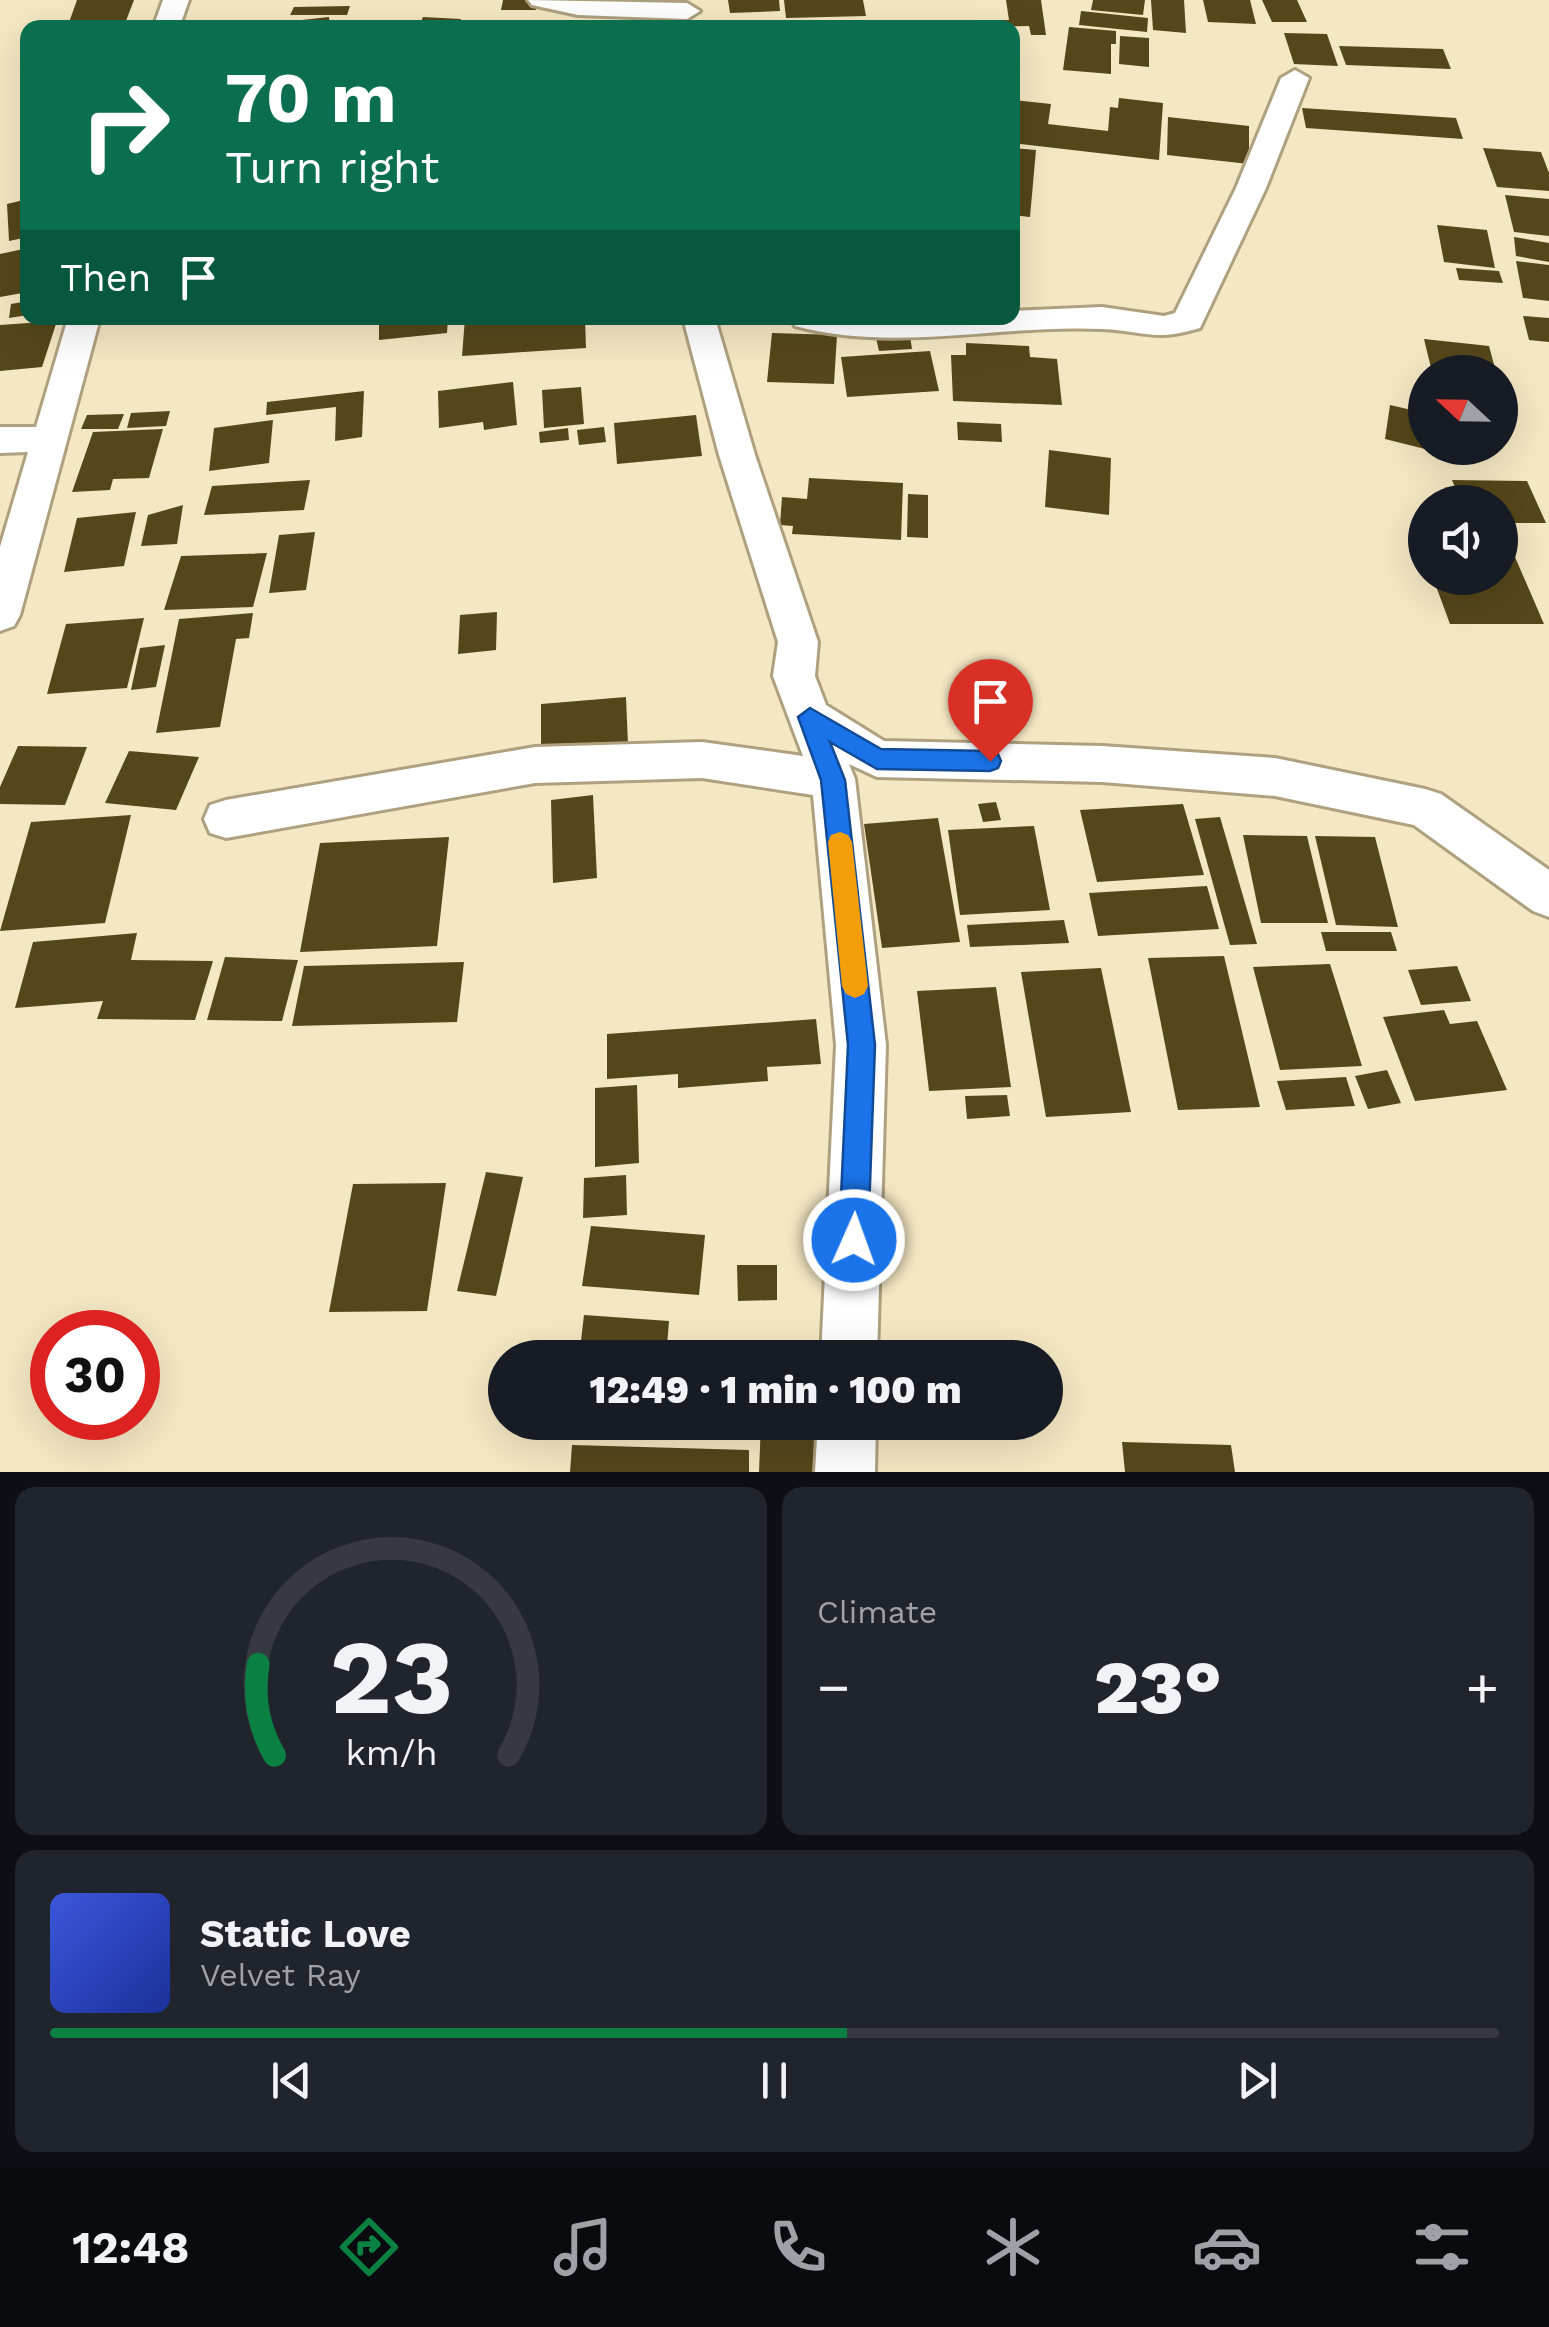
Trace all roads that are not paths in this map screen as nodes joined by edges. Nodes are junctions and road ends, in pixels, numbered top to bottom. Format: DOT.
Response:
graph roads {
  1 [pos="541,0"];
  2 [pos="688,13"];
  3 [pos="1295,78"];
  4 [pos="1020,322"];
  5 [pos="82,325"];
  6 [pos="702,325"];
  7 [pos="855,325"];
  8 [pos="944,325"];
  9 [pos="50,438"];
  10 [pos="0,440"];
  11 [pos="0,615"];
  12 [pos="810,717"];
  13 [pos="833,780"];
  14 [pos="226,819"];
  15 [pos="1549,896"];
  16 [pos="851,1340"];
  17 [pos="846,1440"];
  18 [pos="845,1472"];
  1 -- 2 [label="street"];
  3 -- 4 [label="street"];
  5 -- 9 [label="street"];
  6 -- 12 [label="street"];
  7 -- 8 [label="street"];
  9 -- 10 [label="street"];
  9 -- 11 [label="street"];
  12 -- 13 [label="street"];
  12 -- 15 [label="street"];
  13 -- 14 [label="street"];
  13 -- 16 [label="street"];
  17 -- 18 [label="street"];
}
